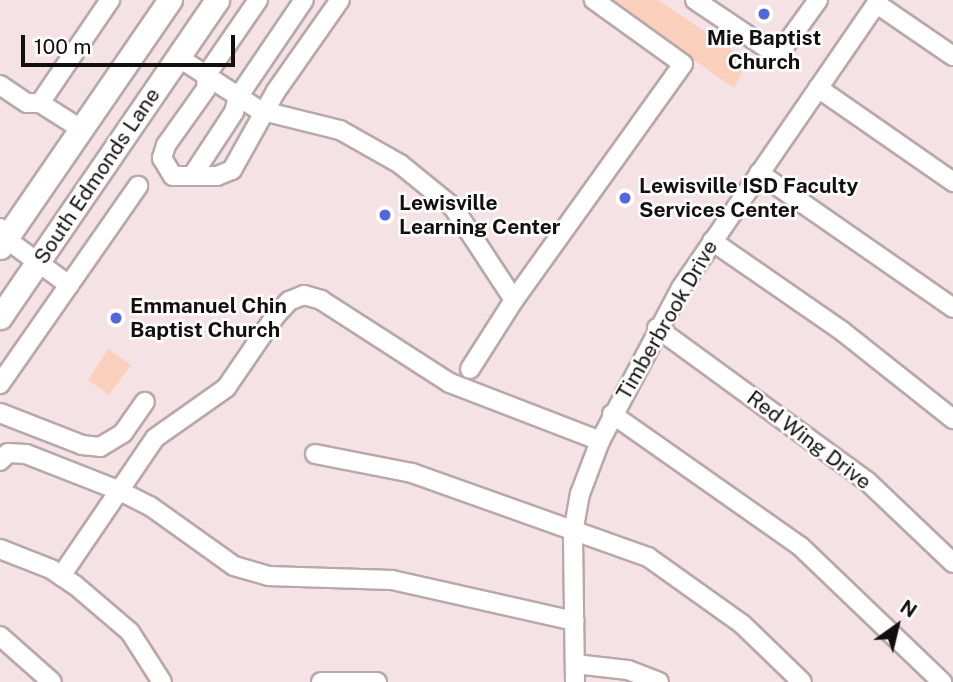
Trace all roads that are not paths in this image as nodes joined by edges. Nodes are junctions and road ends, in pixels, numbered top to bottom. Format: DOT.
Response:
graph roads {
  1 [pos="110,0"];
  2 [pos="170,0"];
  3 [pos="258,0"];
  4 [pos="304,0"];
  5 [pos="340,0"];
  6 [pos="594,0"];
  7 [pos="695,0"];
  8 [pos="818,0"];
  9 [pos="213,1"];
  10 [pos="878,2"];
  11 [pos="953,56"];
  12 [pos="178,57"];
  13 [pos="207,74"];
  14 [pos="0,85"];
  15 [pos="818,88"];
  16 [pos="238,97"];
  17 [pos="40,103"];
  18 [pos="266,112"];
  19 [pos="81,129"];
  20 [pos="194,173"];
  21 [pos="759,173"];
  22 [pos="953,182"];
  23 [pos="138,186"];
  24 [pos="1,238"];
  25 [pos="712,241"];
  26 [pos="38,262"];
  27 [pos="69,285"];
  28 [pos="513,300"];
  29 [pos="953,308"];
  30 [pos="0,317"];
  31 [pos="657,328"];
  32 [pos="470,369"];
  33 [pos="0,384"];
  34 [pos="145,402"];
  35 [pos="0,413"];
  36 [pos="612,414"];
  37 [pos="953,419"];
  38 [pos="600,441"];
  39 [pos="315,454"];
  40 [pos="0,461"];
  41 [pos="118,490"];
  42 [pos="573,533"];
  43 [pos="0,549"];
  44 [pos="953,563"];
  45 [pos="61,576"];
  46 [pos="574,621"];
  47 [pos="0,636"];
  48 [pos="575,673"];
  49 [pos="366,681"];
  50 [pos="52,682"];
  51 [pos="162,682"];
  52 [pos="321,682"];
  53 [pos="659,682"];
  54 [pos="802,682"];
  55 [pos="942,682"];
  1 -- 17 [label="street"];
  2 -- 19 [label="main road, South Edmonds Lane"];
  3 -- 13 [label="street"];
  4 -- 16 [label="street"];
  5 -- 18 [label="street"];
  6 -- 28 [label="street"];
  7 -- 8 [label="street"];
  9 -- 12 [label="main road, South Edmonds Lane"];
  10 -- 11 [label="street"];
  10 -- 15 [label="street, Timberbrook Drive"];
  12 -- 13 [label="street"];
  12 -- 26 [label="main road, South Edmonds Lane"];
  13 -- 16 [label="street"];
  13 -- 20 [label="street"];
  14 -- 17 [label="street"];
  15 -- 21 [label="street, Timberbrook Drive"];
  15 -- 22 [label="street"];
  16 -- 18 [label="street"];
  16 -- 20 [label="street"];
  17 -- 19 [label="street"];
  18 -- 20 [label="street"];
  18 -- 28 [label="street"];
  19 -- 24 [label="main road, South Edmonds Lane"];
  21 -- 25 [label="street, Timberbrook Drive"];
  21 -- 29 [label="street"];
  23 -- 27 [label="street"];
  24 -- 26 [label="street"];
  25 -- 31 [label="street, Timberbrook Drive"];
  25 -- 37 [label="street"];
  26 -- 27 [label="street"];
  26 -- 30 [label="main road, South Edmonds Lane"];
  27 -- 33 [label="street"];
  28 -- 32 [label="street"];
  31 -- 36 [label="street, Timberbrook Drive"];
  31 -- 44 [label="street, Red Wing Drive"];
  34 -- 35 [label="street"];
  36 -- 38 [label="street, Timberbrook Drive"];
  36 -- 55 [label="street"];
  38 -- 41 [label="street"];
  38 -- 42 [label="street, Timberbrook Drive"];
  39 -- 42 [label="street"];
  40 -- 41 [label="street"];
  41 -- 45 [label="street"];
  41 -- 46 [label="street"];
  42 -- 46 [label="street, Timberbrook Drive"];
  42 -- 54 [label="street"];
  43 -- 45 [label="street"];
  45 -- 51 [label="street"];
  46 -- 48 [label="street, Timberbrook Drive"];
  47 -- 50 [label="street"];
  48 -- 53 [label="street"];
  49 -- 52 [label="street"];
}
